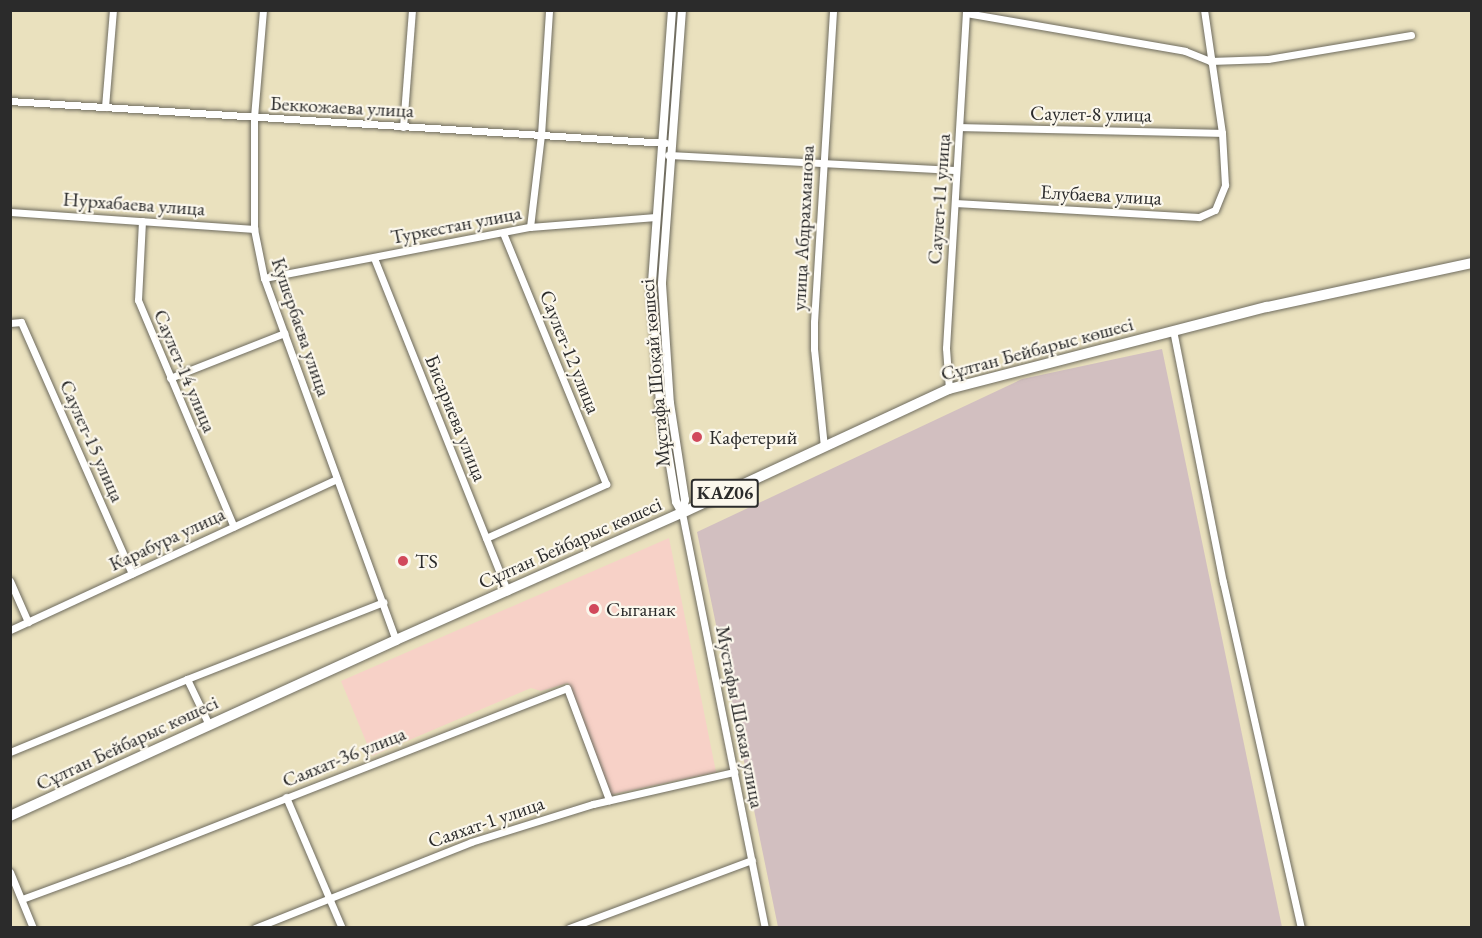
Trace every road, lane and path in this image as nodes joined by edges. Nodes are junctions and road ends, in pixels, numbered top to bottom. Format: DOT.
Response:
graph roads {
  1 [pos="113,10"];
  2 [pos="263,10"];
  3 [pos="412,10"];
  4 [pos="549,10"];
  5 [pos="672,10"];
  6 [pos="682,10"];
  7 [pos="833,10"];
  8 [pos="1204,10"];
  9 [pos="966,12"];
  10 [pos="1412,34"];
  11 [pos="1210,61"];
  12 [pos="10,100"];
  13 [pos="105,107"];
  14 [pos="254,118"];
  15 [pos="403,127"];
  16 [pos="960,127"];
  17 [pos="1222,133"];
  18 [pos="541,135"];
  19 [pos="662,142"];
  20 [pos="671,143"];
  21 [pos="661,154"];
  22 [pos="670,156"];
  23 [pos="823,164"];
  24 [pos="956,170"];
  25 [pos="955,203"];
  26 [pos="10,212"];
  27 [pos="656,216"];
  28 [pos="142,221"];
  29 [pos="530,227"];
  30 [pos="254,229"];
  31 [pos="503,233"];
  32 [pos="374,258"];
  33 [pos="1472,263"];
  34 [pos="264,278"];
  35 [pos="10,323"];
  36 [pos="1173,330"];
  37 [pos="284,333"];
  38 [pos="170,378"];
  39 [pos="949,389"];
  40 [pos="824,447"];
  41 [pos="337,479"];
  42 [pos="682,513"];
  43 [pos="234,527"];
  44 [pos="486,538"];
  45 [pos="132,574"];
  46 [pos="10,581"];
  47 [pos="507,591"];
  48 [pos="383,602"];
  49 [pos="28,622"];
  50 [pos="10,630"];
  51 [pos="396,640"];
  52 [pos="187,679"];
  53 [pos="209,725"];
  54 [pos="10,752"];
  55 [pos="734,772"];
  56 [pos="286,797"];
  57 [pos="609,800"];
  58 [pos="10,816"];
  59 [pos="752,860"];
  60 [pos="10,872"];
  61 [pos="329,897"];
  62 [pos="22,899"];
  63 [pos="33,927"];
  64 [pos="255,927"];
  65 [pos="342,927"];
  66 [pos="569,927"];
  67 [pos="765,927"];
  68 [pos="1301,927"];
  1 -- 13 [label="street"];
  2 -- 14 [label="street, Кушербаева улица"];
  3 -- 15 [label="street"];
  4 -- 18 [label="street"];
  5 -- 19 [label="street, Мұстафа Шоқай көшесі"];
  6 -- 20 [label="street, Мұстафа Шоқай көшесі"];
  7 -- 23 [label="street, улица Абдрахманова"];
  8 -- 11 [label="street"];
  9 -- 11 [label="street"];
  9 -- 16 [label="street, Саулет-11 улица"];
  10 -- 11 [label="street"];
  11 -- 17 [label="street"];
  12 -- 13 [label="street, Беккожаева улица"];
  13 -- 14 [label="street, Беккожаева улица"];
  14 -- 15 [label="street, Беккожаева улица"];
  14 -- 30 [label="street, Кушербаева улица"];
  15 -- 18 [label="street, Беккожаева улица"];
  16 -- 17 [label="street, Саулет-8 улица"];
  16 -- 24 [label="street, Саулет-11 улица"];
  17 -- 25 [label="street, Елубаева улица"];
  18 -- 19 [label="street, Беккожаева улица"];
  18 -- 29 [label="street"];
  19 -- 20 [label="street, Беккожаева улица"];
  19 -- 21 [label="street, Мұстафа Шоқай көшесі"];
  20 -- 22 [label="street, Мұстафа Шоқай көшесі"];
  21 -- 22 [label="street"];
  21 -- 27 [label="street, Мұстафа Шоқай көшесі"];
  22 -- 23 [label="street"];
  22 -- 42 [label="street, Мұстафа Шоқай көшесі"];
  23 -- 24 [label="street"];
  23 -- 40 [label="street, улица Абдрахманова"];
  24 -- 25 [label="street, Саулет-11 улица"];
  25 -- 39 [label="street, Саулет-11 улица"];
  26 -- 28 [label="street, Нурхабаева улица"];
  27 -- 29 [label="street, Туркестан улица"];
  27 -- 42 [label="street, Мұстафа Шоқай көшесі"];
  28 -- 30 [label="street, Нурхабаева улица"];
  28 -- 38 [label="street, Саулет-14 улица"];
  29 -- 31 [label="street, Туркестан улица"];
  30 -- 34 [label="street, Кушербаева улица"];
  31 -- 32 [label="street, Туркестан улица"];
  31 -- 44 [label="street, Саулет-12 улица"];
  32 -- 34 [label="street, Туркестан улица"];
  32 -- 44 [label="street, Бисариева улица"];
  33 -- 36 [label="main road, Сұлтан Бейбарыс көшесі / KAZ06"];
  34 -- 37 [label="street, Кушербаева улица"];
  35 -- 45 [label="street, Саулет-15 улица"];
  36 -- 39 [label="main road, Сұлтан Бейбарыс көшесі / KAZ06"];
  36 -- 68 [label="street"];
  37 -- 38 [label="street"];
  37 -- 41 [label="street, Кушербаева улица"];
  38 -- 43 [label="street, Саулет-14 улица"];
  39 -- 40 [label="main road, Сұлтан Бейбарыс көшесі / KAZ06"];
  40 -- 42 [label="main road, Сұлтан Бейбарыс көшесі / KAZ06"];
  41 -- 43 [label="street, Карабура улица"];
  41 -- 48 [label="street, Кушербаева улица"];
  42 -- 47 [label="main road, Сұлтан Бейбарыс көшесі / KAZ06"];
  42 -- 55 [label="street, Мустафы Шокая улица"];
  43 -- 45 [label="street, Карабура улица"];
  44 -- 47 [label="street, Бисариева улица"];
  45 -- 49 [label="street, Карабура улица"];
  46 -- 49 [label="street"];
  47 -- 51 [label="main road, Сұлтан Бейбарыс көшесі / KAZ06"];
  48 -- 51 [label="street, Кушербаева улица"];
  48 -- 52 [label="street"];
  49 -- 50 [label="street, Карабура улица"];
  51 -- 53 [label="main road, Сұлтан Бейбарыс көшесі / KAZ06"];
  52 -- 53 [label="street"];
  52 -- 54 [label="street"];
  53 -- 58 [label="main road, Сұлтан Бейбарыс көшесі / KAZ06"];
  55 -- 57 [label="street, Саяхат-1 улица"];
  55 -- 59 [label="street, Мустафы Шокая улица"];
  56 -- 57 [label="street, Саяхат-36 улица"];
  56 -- 61 [label="street"];
  56 -- 62 [label="street, Саяхат-36 улица"];
  57 -- 61 [label="street, Саяхат-1 улица"];
  59 -- 66 [label="street"];
  59 -- 67 [label="street, Мустафы Шокая улица"];
  60 -- 62 [label="street"];
  61 -- 64 [label="street, Саяхат-1 улица"];
  61 -- 65 [label="street"];
  62 -- 63 [label="street"];
}
